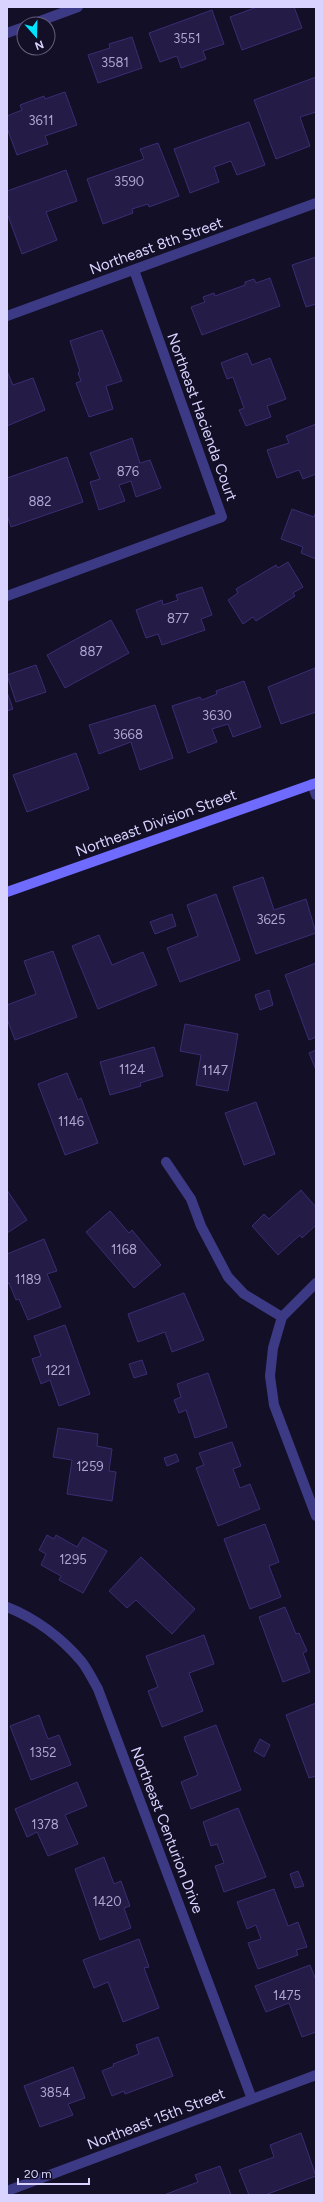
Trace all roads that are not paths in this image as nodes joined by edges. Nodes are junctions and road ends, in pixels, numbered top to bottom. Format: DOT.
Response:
graph roads {
  1 [pos="78,7"];
  2 [pos="54,16"];
  3 [pos="316,203"];
  4 [pos="134,270"];
  5 [pos="7,316"];
  6 [pos="7,596"];
  7 [pos="314,783"];
  8 [pos="316,795"];
  9 [pos="7,892"];
  10 [pos="166,1162"];
  11 [pos="316,1283"];
  12 [pos="282,1318"];
  13 [pos="316,1516"];
  14 [pos="7,1607"];
  15 [pos="316,2075"];
  16 [pos="252,2099"];
  17 [pos="7,2191"];
  1 -- 2 [label="street"];
  3 -- 4 [label="street, Northeast 8th Street"];
  4 -- 5 [label="street, Northeast 8th Street"];
  4 -- 6 [label="street, Northeast Hacienda Court"];
  7 -- 8 [label="street"];
  7 -- 9 [label="street, Northeast Division Street"];
  10 -- 12 [label="street"];
  11 -- 12 [label="street"];
  12 -- 13 [label="street"];
  14 -- 16 [label="street, Northeast Centurion Drive"];
  15 -- 16 [label="street, Northeast 15th Street"];
  16 -- 17 [label="street, Northeast 15th Street"];
}
